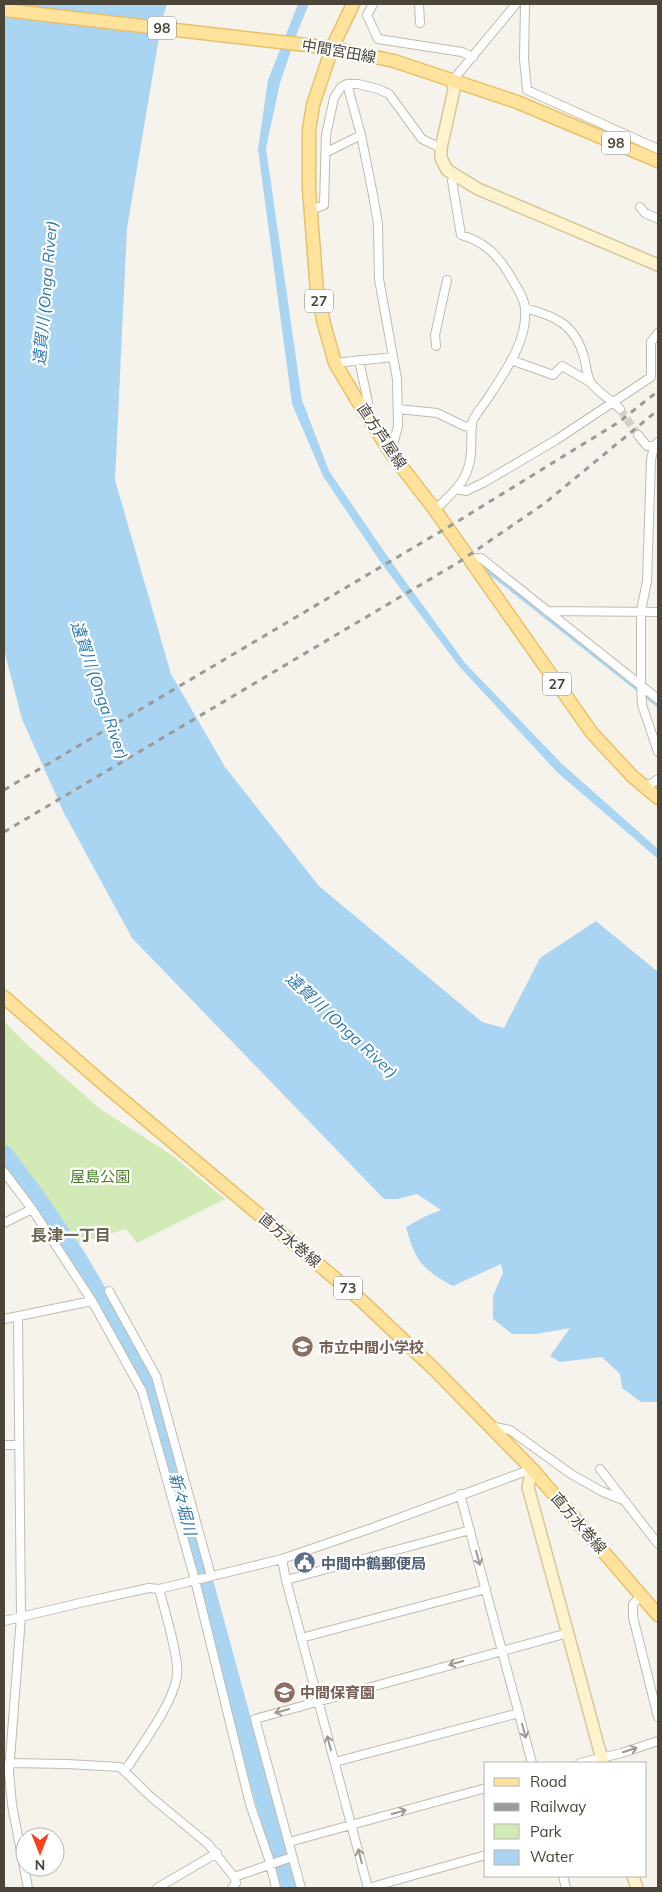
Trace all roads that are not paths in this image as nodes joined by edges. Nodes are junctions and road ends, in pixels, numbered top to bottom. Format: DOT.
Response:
graph roads {
  1 [pos="352,4"];
  2 [pos="372,4"];
  3 [pos="419,4"];
  4 [pos="516,4"];
  5 [pos="524,4"];
  6 [pos="4,10"];
  7 [pos="420,23"];
  8 [pos="326,47"];
  9 [pos="473,58"];
  10 [pos="453,80"];
  11 [pos="347,84"];
  12 [pos="362,135"];
  13 [pos="441,148"];
  14 [pos="658,149"];
  15 [pos="325,153"];
  16 [pos="658,161"];
  17 [pos="455,176"];
  18 [pos="640,207"];
  19 [pos="311,210"];
  20 [pos="658,219"];
  21 [pos="658,265"];
  22 [pos="447,280"];
  23 [pos="525,308"];
  24 [pos="658,333"];
  25 [pos="436,346"];
  26 [pos="393,357"];
  27 [pos="359,360"];
  28 [pos="511,360"];
  29 [pos="336,363"];
  30 [pos="590,382"];
  31 [pos="368,402"];
  32 [pos="614,402"];
  33 [pos="398,409"];
  34 [pos="620,409"];
  35 [pos="472,427"];
  36 [pos="638,435"];
  37 [pos="657,443"];
  38 [pos="391,453"];
  39 [pos="456,489"];
  40 [pos="435,510"];
  41 [pos="469,559"];
  42 [pos="547,611"];
  43 [pos="641,611"];
  44 [pos="658,612"];
  45 [pos="641,686"];
  46 [pos="658,699"];
  47 [pos="658,752"];
  48 [pos="658,779"];
  49 [pos="643,785"];
  50 [pos="658,798"];
  51 [pos="4,996"];
  52 [pos="4,1172"];
  53 [pos="32,1209"];
  54 [pos="4,1223"];
  55 [pos="109,1291"];
  56 [pos="92,1301"];
  57 [pos="18,1317"];
  58 [pos="4,1319"];
  59 [pos="491,1426"];
  60 [pos="19,1444"];
  61 [pos="4,1445"];
  62 [pos="532,1469"];
  63 [pos="600,1469"];
  64 [pos="460,1494"];
  65 [pos="623,1500"];
  66 [pos="470,1530"];
  67 [pos="658,1544"];
  68 [pos="282,1559"];
  69 [pos="209,1576"];
  70 [pos="196,1580"];
  71 [pos="286,1580"];
  72 [pos="159,1589"];
  73 [pos="486,1589"];
  74 [pos="642,1595"];
  75 [pos="658,1614"];
  76 [pos="21,1617"];
  77 [pos="4,1621"];
  78 [pos="568,1633"];
  79 [pos="302,1638"];
  80 [pos="503,1650"];
  81 [pos="318,1700"];
  82 [pos="519,1713"];
  83 [pos="658,1717"];
  84 [pos="658,1741"];
  85 [pos="602,1760"];
  86 [pos="335,1762"];
  87 [pos="532,1762"];
  88 [pos="587,1762"];
  89 [pos="7,1764"];
  90 [pos="124,1770"];
  91 [pos="484,1789"];
  92 [pos="352,1824"];
  93 [pos="289,1842"];
  94 [pos="216,1853"];
  95 [pos="484,1856"];
  96 [pos="290,1857"];
  97 [pos="271,1863"];
  98 [pos="234,1877"];
  99 [pos="28,1888"];
  100 [pos="157,1888"];
  101 [pos="232,1888"];
  102 [pos="276,1888"];
  103 [pos="301,1888"];
  104 [pos="368,1888"];
  1 -- 8 [label="main road, 直方芦屋線 / 27"];
  2 -- 9 [label="street"];
  3 -- 7 [label="street"];
  4 -- 9 [label="street"];
  5 -- 14 [label="street"];
  6 -- 8 [label="main road, 中間宮田線 / 98"];
  8 -- 10 [label="main road, 中間宮田線 / 98"];
  8 -- 19 [label="main road, 直方芦屋線 / 27"];
  9 -- 10 [label="street"];
  10 -- 13 [label="street"];
  10 -- 16 [label="main road, 中間宮田線 / 98"];
  11 -- 12 [label="street"];
  11 -- 13 [label="street"];
  11 -- 15 [label="street"];
  12 -- 15 [label="street"];
  12 -- 26 [label="street"];
  13 -- 17 [label="street"];
  15 -- 19 [label="street"];
  17 -- 21 [label="street"];
  17 -- 23 [label="street"];
  18 -- 20 [label="street"];
  19 -- 29 [label="main road, 直方芦屋線 / 27"];
  22 -- 25 [label="street"];
  23 -- 28 [label="street"];
  23 -- 30 [label="street"];
  24 -- 32 [label="street"];
  26 -- 27 [label="street"];
  26 -- 33 [label="street"];
  27 -- 29 [label="street"];
  27 -- 31 [label="street"];
  28 -- 30 [label="street"];
  28 -- 35 [label="street"];
  29 -- 38 [label="main road, 直方芦屋線 / 27"];
  30 -- 32 [label="street"];
  32 -- 34 [label="street"];
  32 -- 39 [label="street"];
  33 -- 35 [label="street"];
  33 -- 38 [label="street"];
  35 -- 39 [label="street"];
  36 -- 37 [label="street"];
  37 -- 43 [label="street"];
  38 -- 40 [label="main road, 直方芦屋線 / 27"];
  39 -- 40 [label="street"];
  40 -- 41 [label="main road, 直方芦屋線 / 27"];
  41 -- 42 [label="street"];
  41 -- 49 [label="main road, 直方芦屋線 / 27"];
  42 -- 43 [label="street"];
  42 -- 45 [label="street"];
  43 -- 44 [label="street"];
  43 -- 45 [label="street"];
  45 -- 46 [label="street"];
  45 -- 47 [label="street"];
  48 -- 49 [label="street"];
  49 -- 50 [label="main road, 直方芦屋線 / 27"];
  51 -- 59 [label="main road, 直方水巻線 / 73"];
  52 -- 53 [label="street"];
  53 -- 54 [label="street"];
  53 -- 56 [label="street"];
  55 -- 69 [label="street"];
  56 -- 57 [label="street"];
  56 -- 70 [label="street"];
  57 -- 58 [label="street"];
  57 -- 60 [label="street"];
  59 -- 62 [label="main road, 直方水巻線 / 73"];
  59 -- 65 [label="street"];
  60 -- 61 [label="street"];
  60 -- 76 [label="street"];
  62 -- 64 [label="street"];
  62 -- 74 [label="main road, 直方水巻線 / 73"];
  62 -- 78 [label="street"];
  63 -- 65 [label="street"];
  64 -- 66 [label="street"];
  64 -- 68 [label="street"];
  65 -- 67 [label="street"];
  66 -- 71 [label="street"];
  66 -- 73 [label="street, one-way"];
  68 -- 69 [label="street"];
  68 -- 71 [label="street"];
  69 -- 70 [label="street"];
  70 -- 72 [label="street"];
  70 -- 97 [label="street"];
  71 -- 79 [label="street"];
  72 -- 76 [label="street"];
  72 -- 90 [label="street"];
  73 -- 79 [label="street"];
  73 -- 80 [label="street"];
  74 -- 75 [label="main road, 直方水巻線 / 73"];
  74 -- 83 [label="street"];
  76 -- 77 [label="street"];
  76 -- 89 [label="street"];
  78 -- 80 [label="street"];
  78 -- 85 [label="street"];
  79 -- 81 [label="street"];
  80 -- 81 [label="street, one-way"];
  80 -- 82 [label="street"];
  86 -- 81 [label="street, one-way"];
  81 -- 93 [label="street, one-way"];
  82 -- 86 [label="street"];
  82 -- 87 [label="street, one-way"];
  85 -- 84 [label="street, one-way"];
  85 -- 88 [label="street"];
  86 -- 92 [label="street"];
  89 -- 90 [label="street"];
  89 -- 99 [label="street"];
  90 -- 94 [label="street"];
  92 -- 91 [label="street, one-way"];
  92 -- 93 [label="street"];
  104 -- 92 [label="street, one-way"];
  93 -- 96 [label="street"];
  94 -- 98 [label="street"];
  94 -- 100 [label="street"];
  95 -- 104 [label="street"];
  96 -- 97 [label="street"];
  96 -- 103 [label="street"];
  97 -- 98 [label="street"];
  97 -- 102 [label="street"];
  98 -- 101 [label="street"];
}
